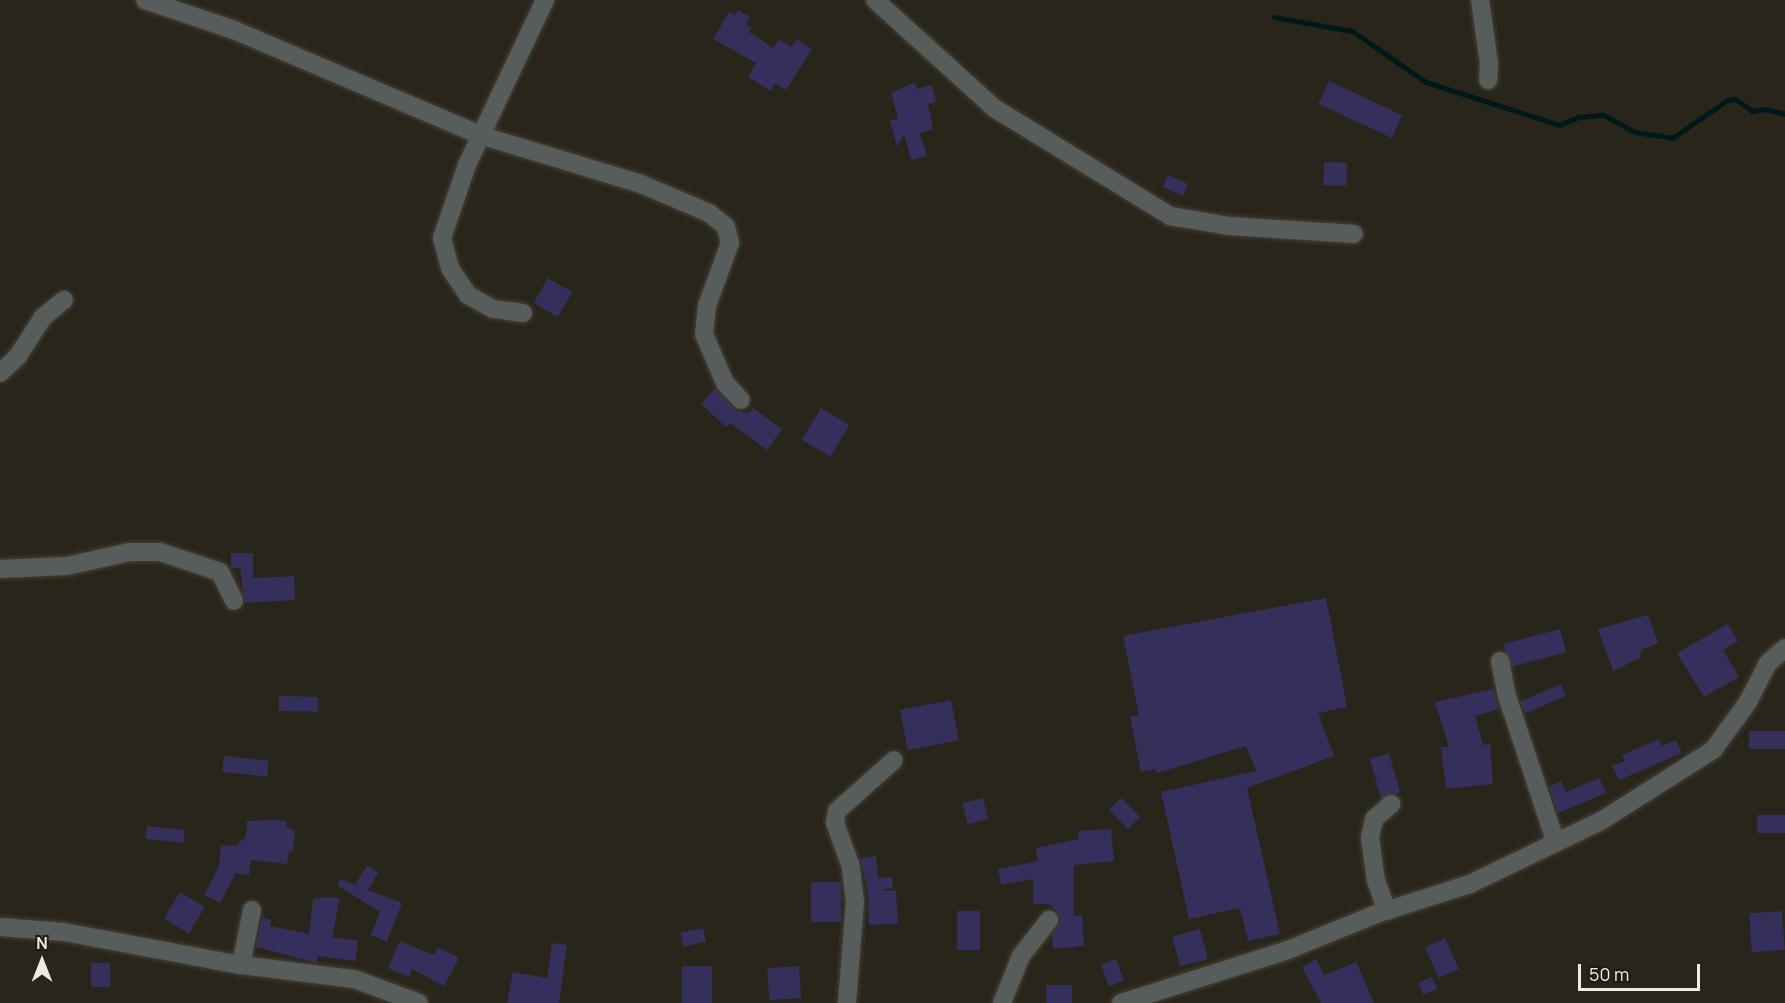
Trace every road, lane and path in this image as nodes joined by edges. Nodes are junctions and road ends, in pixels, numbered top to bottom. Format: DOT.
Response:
graph roads {
  1 [pos="145,0"];
  2 [pos="545,0"];
  3 [pos="875,0"];
  4 [pos="1480,0"];
  5 [pos="1488,80"];
  6 [pos="483,136"];
  7 [pos="1354,234"];
  8 [pos="64,300"];
  9 [pos="523,313"];
  10 [pos="0,372"];
  11 [pos="741,400"];
  12 [pos="0,569"];
  13 [pos="234,601"];
  14 [pos="1785,648"];
  15 [pos="1500,661"];
  16 [pos="894,760"];
  17 [pos="1391,804"];
  18 [pos="1556,843"];
  19 [pos="252,910"];
  20 [pos="1387,910"];
  21 [pos="1049,920"];
  22 [pos="0,927"];
  23 [pos="241,965"];
  24 [pos="1175,996"];
  25 [pos="419,1003"];
  26 [pos="847,1003"];
  27 [pos="1002,1003"];
  28 [pos="1121,1003"];
  1 -- 6 [label="street"];
  2 -- 6 [label="street"];
  3 -- 7 [label="street"];
  4 -- 5 [label="street"];
  6 -- 9 [label="street"];
  6 -- 11 [label="street"];
  8 -- 10 [label="street"];
  12 -- 13 [label="street"];
  14 -- 18 [label="street"];
  15 -- 18 [label="street"];
  16 -- 26 [label="street"];
  17 -- 20 [label="street"];
  18 -- 20 [label="street"];
  19 -- 23 [label="street"];
  20 -- 24 [label="street"];
  21 -- 27 [label="street"];
  22 -- 23 [label="street"];
  23 -- 25 [label="street"];
  24 -- 28 [label="street"];
}
